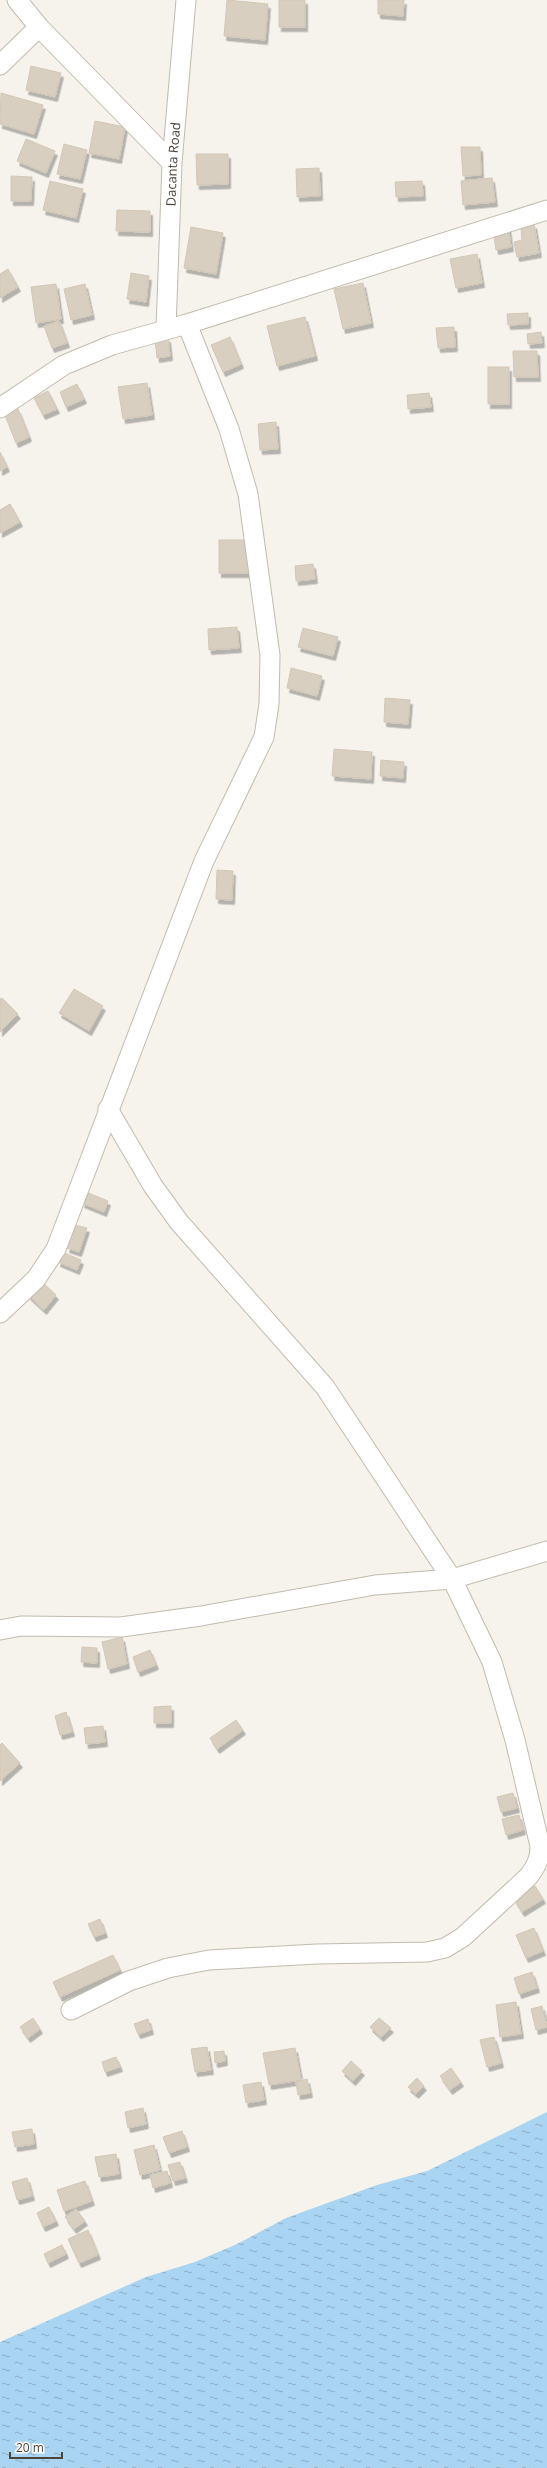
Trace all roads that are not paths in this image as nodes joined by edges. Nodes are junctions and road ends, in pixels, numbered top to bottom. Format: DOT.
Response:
graph roads {
  1 [pos="17,0"];
  2 [pos="186,0"];
  3 [pos="39,27"];
  4 [pos="0,65"];
  5 [pos="172,163"];
  6 [pos="547,210"];
  7 [pos="187,324"];
  8 [pos="166,329"];
  9 [pos="0,408"];
  10 [pos="108,1109"];
  11 [pos="0,1313"];
  12 [pos="547,1551"];
  13 [pos="452,1579"];
  14 [pos="0,1630"];
  15 [pos="543,1846"];
  16 [pos="71,2010"];
  1 -- 3 [label="street"];
  2 -- 5 [label="street, Dacanta Road"];
  3 -- 4 [label="street"];
  3 -- 5 [label="street"];
  5 -- 8 [label="street, Dacanta Road"];
  6 -- 7 [label="street"];
  7 -- 8 [label="street"];
  7 -- 10 [label="street"];
  8 -- 9 [label="street"];
  10 -- 11 [label="street"];
  10 -- 13 [label="street"];
  12 -- 13 [label="street"];
  13 -- 14 [label="street"];
  13 -- 15 [label="street"];
  15 -- 16 [label="street"];
}
